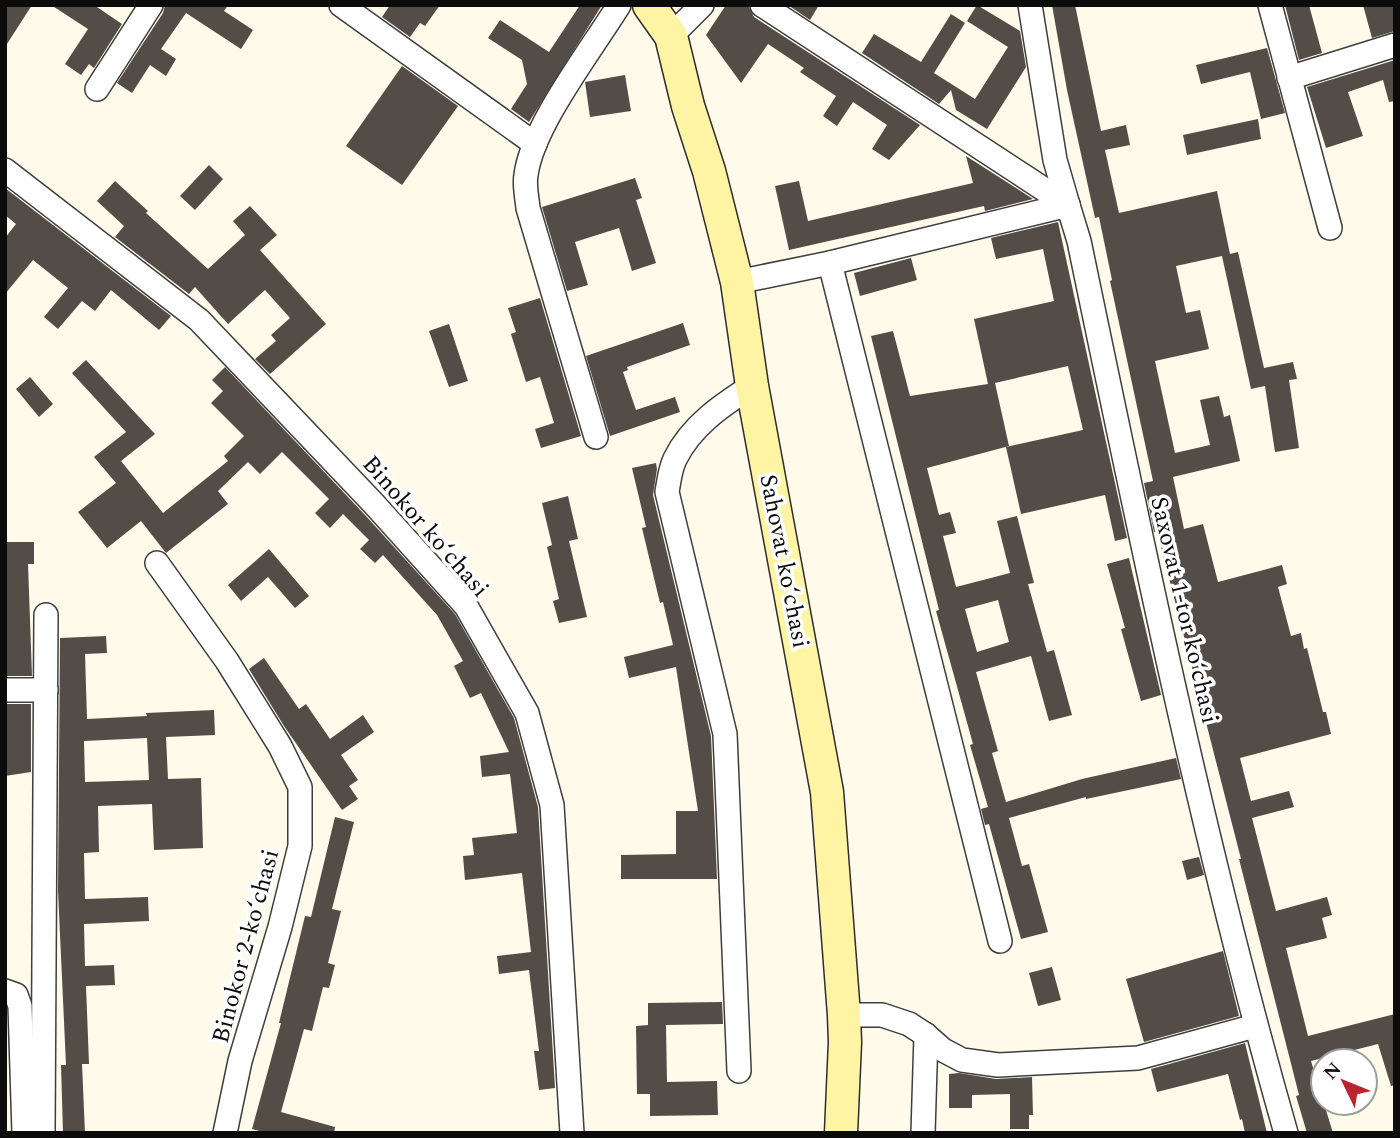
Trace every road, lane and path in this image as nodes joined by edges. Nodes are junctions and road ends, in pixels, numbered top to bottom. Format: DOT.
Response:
graph roads {
  1 [pos="151,5"];
  2 [pos="341,5"];
  3 [pos="620,5"];
  4 [pos="649,5"];
  5 [pos="702,5"];
  6 [pos="761,5"];
  7 [pos="1030,5"];
  8 [pos="1270,5"];
  9 [pos="671,37"];
  10 [pos="1395,45"];
  11 [pos="1289,78"];
  12 [pos="97,89"];
  13 [pos="535,144"];
  14 [pos="5,170"];
  15 [pos="1068,205"];
  16 [pos="1330,228"];
  17 [pos="830,263"];
  18 [pos="737,282"];
  19 [pos="752,386"];
  20 [pos="596,437"];
  21 [pos="157,563"];
  22 [pos="46,615"];
  23 [pos="5,690"];
  24 [pos="46,690"];
  25 [pos="1000,941"];
  26 [pos="5,991"];
  27 [pos="844,1015"];
  28 [pos="1255,1026"];
  29 [pos="926,1035"];
  30 [pos="739,1071"];
  31 [pos="24,1133"];
  32 [pos="43,1133"];
  33 [pos="225,1133"];
  34 [pos="572,1133"];
  35 [pos="841,1133"];
  36 [pos="923,1133"];
  37 [pos="1286,1133"];
  1 -- 12 [label="street"];
  2 -- 13 [label="street"];
  3 -- 13 [label="street"];
  4 -- 9 [label="street, Sahovat koʻchasi"];
  5 -- 9 [label="street"];
  6 -- 15 [label="street"];
  7 -- 15 [label="street, Saxovat 1-tor koʻchasi"];
  8 -- 11 [label="street"];
  9 -- 18 [label="street, Sahovat koʻchasi"];
  10 -- 11 [label="street"];
  11 -- 16 [label="street"];
  13 -- 20 [label="street"];
  14 -- 34 [label="street, Binokor koʻchasi"];
  15 -- 17 [label="street"];
  15 -- 28 [label="street, Saxovat 1-tor koʻchasi"];
  17 -- 18 [label="street"];
  17 -- 25 [label="street"];
  18 -- 19 [label="street, Sahovat koʻchasi"];
  19 -- 27 [label="street, Sahovat koʻchasi"];
  19 -- 30 [label="street"];
  21 -- 33 [label="street, Binokor 2-koʻchasi"];
  22 -- 24 [label="street"];
  23 -- 24 [label="street"];
  24 -- 32 [label="street"];
  26 -- 31 [label="street"];
  27 -- 29 [label="street"];
  27 -- 35 [label="street, Sahovat koʻchasi"];
  28 -- 29 [label="street"];
  28 -- 37 [label="street, Saxovat 1-tor koʻchasi"];
  29 -- 36 [label="street"];
}
